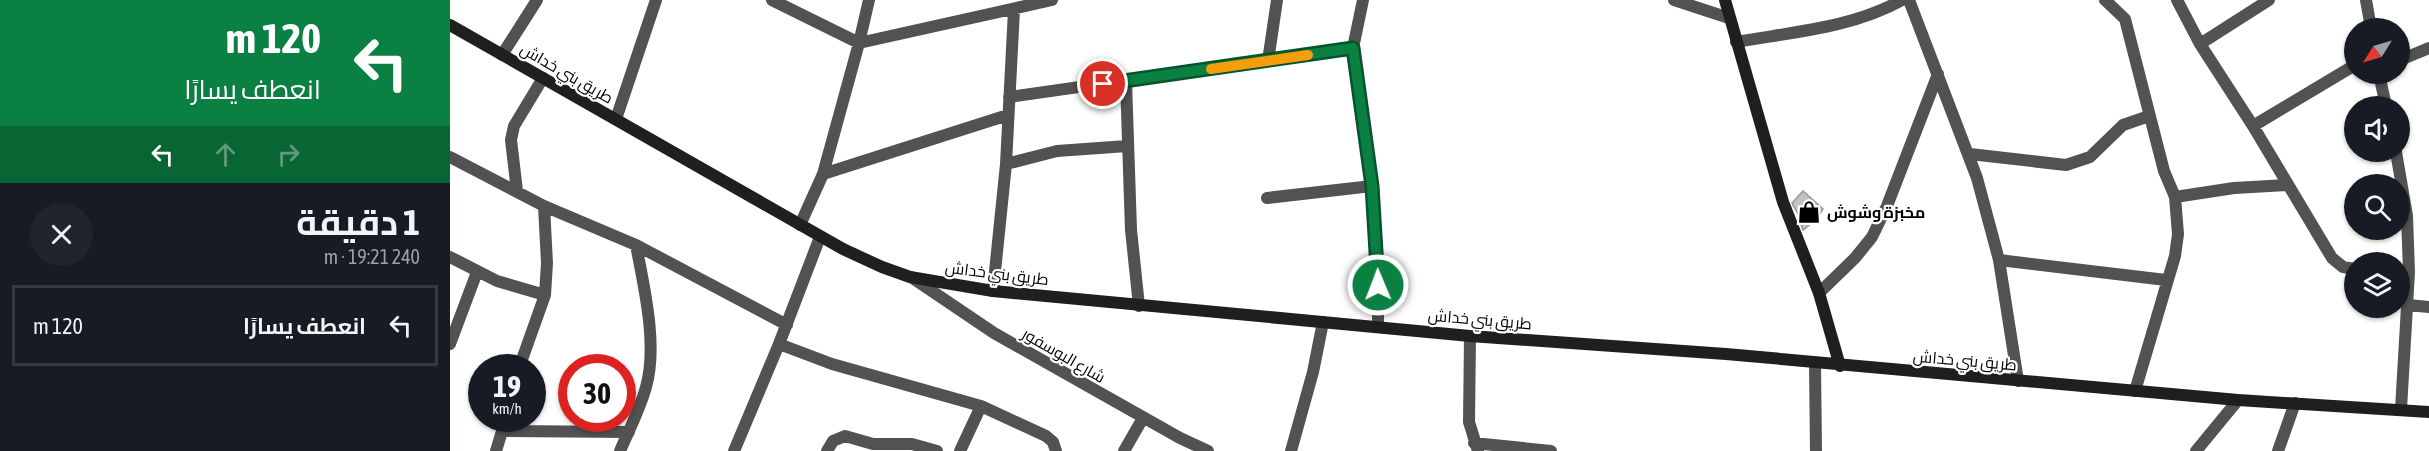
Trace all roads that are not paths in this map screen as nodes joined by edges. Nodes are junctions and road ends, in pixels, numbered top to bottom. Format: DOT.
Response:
graph roads {
  1 [pos="537,0"];
  2 [pos="656,0"];
  3 [pos="772,0"];
  4 [pos="868,0"];
  5 [pos="1052,0"];
  6 [pos="1277,0"];
  7 [pos="1363,0"];
  8 [pos="1674,0"];
  9 [pos="1725,0"];
  10 [pos="1902,0"];
  11 [pos="1909,0"];
  12 [pos="2105,0"];
  13 [pos="2177,0"];
  14 [pos="2269,0"];
  15 [pos="2366,0"];
  16 [pos="1014,10"];
  17 [pos="1730,18"];
  18 [pos="2369,18"];
  19 [pos="450,25"];
  20 [pos="1736,42"];
  21 [pos="859,43"];
  22 [pos="2200,44"];
  23 [pos="1353,48"];
  24 [pos="2429,48"];
  25 [pos="502,55"];
  26 [pos="2410,56"];
  27 [pos="1268,61"];
  28 [pos="2344,72"];
  29 [pos="1938,74"];
  30 [pos="543,78"];
  31 [pos="1126,81"];
  32 [pos="1009,97"];
  33 [pos="1008,115"];
  34 [pos="2149,116"];
  35 [pos="616,119"];
  36 [pos="2253,126"];
  37 [pos="1127,146"];
  38 [pos="1970,154"];
  39 [pos="450,157"];
  40 [pos="2398,162"];
  41 [pos="1006,164"];
  42 [pos="823,174"];
  43 [pos="2287,185"];
  44 [pos="1372,186"];
  45 [pos="517,191"];
  46 [pos="2175,197"];
  47 [pos="1267,198"];
  48 [pos="544,206"];
  49 [pos="800,225"];
  50 [pos="820,237"];
  51 [pos="636,245"];
  52 [pos="2405,252"];
  53 [pos="450,257"];
  54 [pos="1999,260"];
  55 [pos="2344,267"];
  56 [pos="477,272"];
  57 [pos="910,277"];
  58 [pos="2166,280"];
  59 [pos="993,291"];
  60 [pos="1819,293"];
  61 [pos="545,295"];
  62 [pos="2410,305"];
  63 [pos="1138,306"];
  64 [pos="2429,307"];
  65 [pos="2407,318"];
  66 [pos="1323,322"];
  67 [pos="787,326"];
  68 [pos="1378,327"];
  69 [pos="1470,336"];
  70 [pos="450,344"];
  71 [pos="779,344"];
  72 [pos="524,354"];
  73 [pos="1815,364"];
  74 [pos="1840,366"];
  75 [pos="2018,381"];
  76 [pos="2135,391"];
  77 [pos="2238,400"];
  78 [pos="2295,403"];
  79 [pos="981,406"];
  80 [pos="2401,409"];
  81 [pos="2429,412"];
  82 [pos="636,413"];
  83 [pos="1143,418"];
  84 [pos="502,432"];
  85 [pos="629,432"];
  86 [pos="1476,447"];
  87 [pos="1055,450"];
  88 [pos="496,451"];
  89 [pos="620,451"];
  90 [pos="734,451"];
  91 [pos="827,451"];
  92 [pos="937,451"];
  93 [pos="960,451"];
  94 [pos="1124,451"];
  95 [pos="1208,451"];
  96 [pos="1291,451"];
  97 [pos="1551,451"];
  98 [pos="1816,451"];
  99 [pos="2196,451"];
  100 [pos="2278,451"];
  1 -- 25 [label="street"];
  2 -- 35 [label="street"];
  3 -- 21 [label="street"];
  4 -- 21 [label="street"];
  5 -- 16 [label="street"];
  6 -- 27 [label="street"];
  7 -- 23 [label="street"];
  8 -- 17 [label="street"];
  9 -- 17 [label="main road"];
  10 -- 20 [label="street"];
  11 -- 29 [label="street"];
  12 -- 34 [label="street"];
  13 -- 22 [label="street"];
  14 -- 22 [label="street"];
  15 -- 18 [label="street"];
  16 -- 21 [label="street"];
  16 -- 32 [label="street"];
  17 -- 20 [label="main road"];
  19 -- 25 [label="main road, طريق بني خداش"];
  20 -- 60 [label="main road"];
  21 -- 42 [label="street"];
  22 -- 36 [label="street"];
  23 -- 27 [label="street"];
  23 -- 44 [label="street"];
  24 -- 26 [label="street"];
  25 -- 30 [label="main road, طريق بني خداش"];
  27 -- 31 [label="street"];
  28 -- 36 [label="street"];
  29 -- 38 [label="street"];
  29 -- 60 [label="street"];
  30 -- 35 [label="main road, طريق بني خداش"];
  30 -- 45 [label="street"];
  31 -- 32 [label="street"];
  31 -- 37 [label="street"];
  32 -- 33 [label="street"];
  33 -- 41 [label="street"];
  33 -- 42 [label="street"];
  34 -- 38 [label="street"];
  34 -- 46 [label="street"];
  35 -- 49 [label="main road, طريق بني خداش"];
  36 -- 43 [label="street"];
  37 -- 41 [label="street"];
  37 -- 63 [label="street"];
  38 -- 54 [label="street"];
  39 -- 45 [label="street"];
  40 -- 52 [label="street"];
  41 -- 59 [label="street"];
  42 -- 49 [label="street"];
  43 -- 46 [label="street"];
  43 -- 55 [label="street"];
  44 -- 47 [label="street"];
  44 -- 68 [label="street"];
  45 -- 48 [label="street"];
  46 -- 58 [label="street"];
  48 -- 51 [label="street"];
  48 -- 61 [label="street"];
  49 -- 50 [label="main road, طريق بني خداش"];
  50 -- 57 [label="main road, طريق بني خداش"];
  50 -- 67 [label="street"];
  51 -- 67 [label="street"];
  51 -- 82 [label="street"];
  53 -- 56 [label="street"];
  54 -- 58 [label="street"];
  54 -- 75 [label="street"];
  56 -- 61 [label="street"];
  56 -- 70 [label="street"];
  57 -- 59 [label="main road, طريق بني خداش"];
  57 -- 83 [label="street, شارع البوسفور"];
  58 -- 76 [label="street"];
  59 -- 63 [label="main road, طريق بني خداش"];
  60 -- 74 [label="main road"];
  61 -- 72 [label="street"];
  62 -- 64 [label="street"];
  63 -- 66 [label="main road, طريق بني خداش"];
  65 -- 80 [label="street"];
  66 -- 68 [label="main road, طريق بني خداش"];
  66 -- 96 [label="street"];
  67 -- 71 [label="street"];
  68 -- 69 [label="main road, طريق بني خداش"];
  69 -- 73 [label="main road, طريق بني خداش"];
  69 -- 86 [label="street"];
  71 -- 79 [label="street"];
  71 -- 90 [label="street"];
  73 -- 74 [label="main road, طريق بني خداش"];
  73 -- 98 [label="street"];
  74 -- 75 [label="main road, طريق بني خداش"];
  75 -- 76 [label="main road, طريق بني خداش"];
  76 -- 77 [label="main road, طريق بني خداش"];
  77 -- 78 [label="main road, طريق بني خداش"];
  77 -- 99 [label="street"];
  78 -- 80 [label="main road, طريق بني خداش"];
  78 -- 100 [label="street"];
  79 -- 87 [label="street"];
  79 -- 93 [label="street"];
  80 -- 81 [label="main road, طريق بني خداش"];
  83 -- 94 [label="street"];
  83 -- 95 [label="street, شارع البوسفور"];
  84 -- 88 [label="street"];
  85 -- 89 [label="street"];
  86 -- 97 [label="street"];
  91 -- 92 [label="street"];
}
